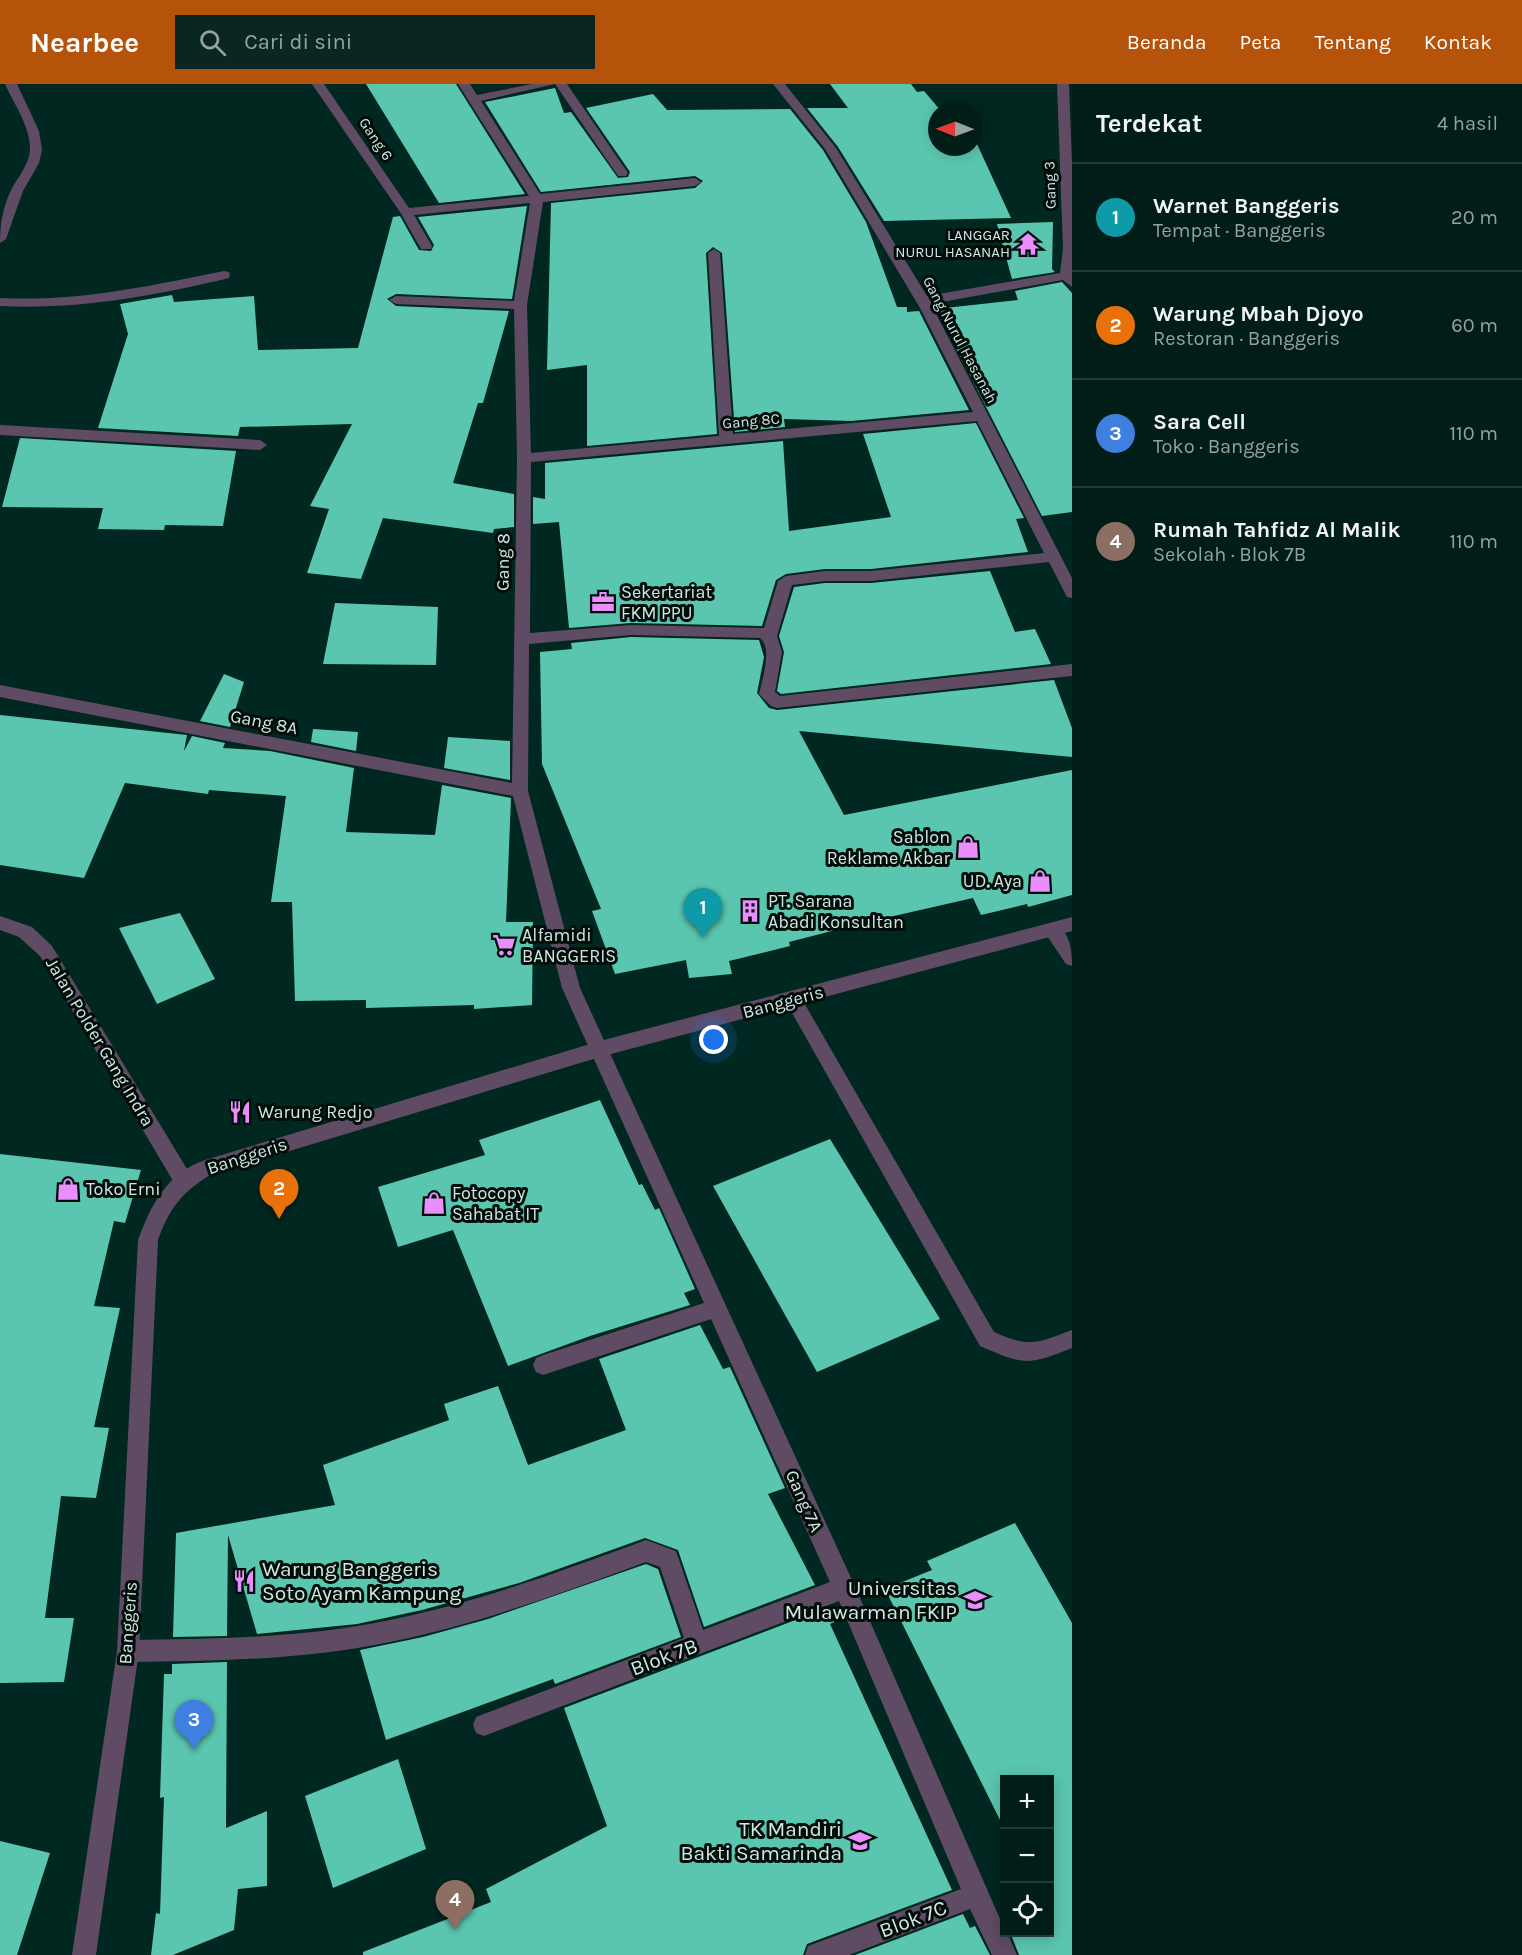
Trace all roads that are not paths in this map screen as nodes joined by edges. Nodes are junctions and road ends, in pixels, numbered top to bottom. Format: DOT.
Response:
graph roads {
  1 [pos="11,84"];
  2 [pos="318,84"];
  3 [pos="464,84"];
  4 [pos="550,84"];
  5 [pos="561,84"];
  6 [pos="779,84"];
  7 [pos="1063,84"];
  8 [pos="475,99"];
  9 [pos="622,173"];
  10 [pos="695,182"];
  11 [pos="537,199"];
  12 [pos="406,212"];
  13 [pos="0,239"];
  14 [pos="426,246"];
  15 [pos="714,254"];
  16 [pos="224,276"];
  17 [pos="1069,279"];
  18 [pos="396,300"];
  19 [pos="922,301"];
  20 [pos="0,302"];
  21 [pos="520,305"];
  22 [pos="981,416"];
  23 [pos="0,430"];
  24 [pos="726,440"];
  25 [pos="260,445"];
  26 [pos="524,458"];
  27 [pos="1052,557"];
  28 [pos="1072,593"];
  29 [pos="769,636"];
  30 [pos="522,639"];
  31 [pos="1072,670"];
  32 [pos="0,691"];
  33 [pos="520,791"];
  34 [pos="0,923"];
  35 [pos="1072,924"];
  36 [pos="1052,930"];
  37 [pos="1072,959"];
  38 [pos="793,999"];
  39 [pos="600,1049"];
  40 [pos="183,1180"];
  41 [pos="717,1308"];
  42 [pos="1072,1339"];
  43 [pos="543,1365"];
  44 [pos="844,1588"];
  45 [pos="697,1644"];
  46 [pos="128,1651"];
  47 [pos="484,1725"];
  48 [pos="976,1895"];
  49 [pos="84,1955"];
  50 [pos="817,1955"];
  51 [pos="1005,1955"];
  1 -- 13 [label="street"];
  2 -- 12 [label="street, Gang 6"];
  3 -- 8 [label="street"];
  4 -- 8 [label="street"];
  5 -- 9 [label="street"];
  6 -- 19 [label="street, Gang Nurul Hasanah"];
  7 -- 17 [label="street, Gang 3"];
  8 -- 11 [label="street"];
  10 -- 11 [label="street"];
  11 -- 12 [label="street"];
  11 -- 21 [label="street, Gang 8"];
  12 -- 14 [label="street, Gang 6"];
  15 -- 24 [label="street"];
  16 -- 20 [label="street"];
  17 -- 19 [label="street"];
  18 -- 21 [label="street"];
  19 -- 22 [label="street, Gang Nurul Hasanah"];
  21 -- 26 [label="street, Gang 8"];
  22 -- 24 [label="street, Gang 8C"];
  22 -- 27 [label="street, Gang Nurul Hasanah"];
  23 -- 25 [label="street"];
  24 -- 26 [label="street, Gang 8C"];
  26 -- 30 [label="street, Gang 8"];
  27 -- 28 [label="street, Gang Nurul Hasanah"];
  27 -- 29 [label="street"];
  29 -- 30 [label="street"];
  29 -- 31 [label="street"];
  30 -- 33 [label="street, Gang 8"];
  32 -- 33 [label="street, Gang 8A"];
  33 -- 39 [label="street, Gang 8"];
  34 -- 40 [label="street, Jalan Polder Gang Indra"];
  35 -- 36 [label="street, Banggeris"];
  36 -- 37 [label="street"];
  36 -- 38 [label="street, Banggeris"];
  38 -- 39 [label="street, Banggeris"];
  38 -- 42 [label="street"];
  39 -- 40 [label="street, Banggeris"];
  39 -- 41 [label="street, Gang 7A"];
  40 -- 46 [label="street, Banggeris"];
  41 -- 43 [label="street"];
  41 -- 44 [label="street, Gang 7A"];
  44 -- 45 [label="street, Blok 7B"];
  44 -- 48 [label="street, Gang 7A"];
  45 -- 46 [label="street"];
  45 -- 47 [label="street, Blok 7B"];
  46 -- 49 [label="street, Banggeris"];
  48 -- 50 [label="street, Blok 7C"];
  48 -- 51 [label="street, Gang 7A"];
}
